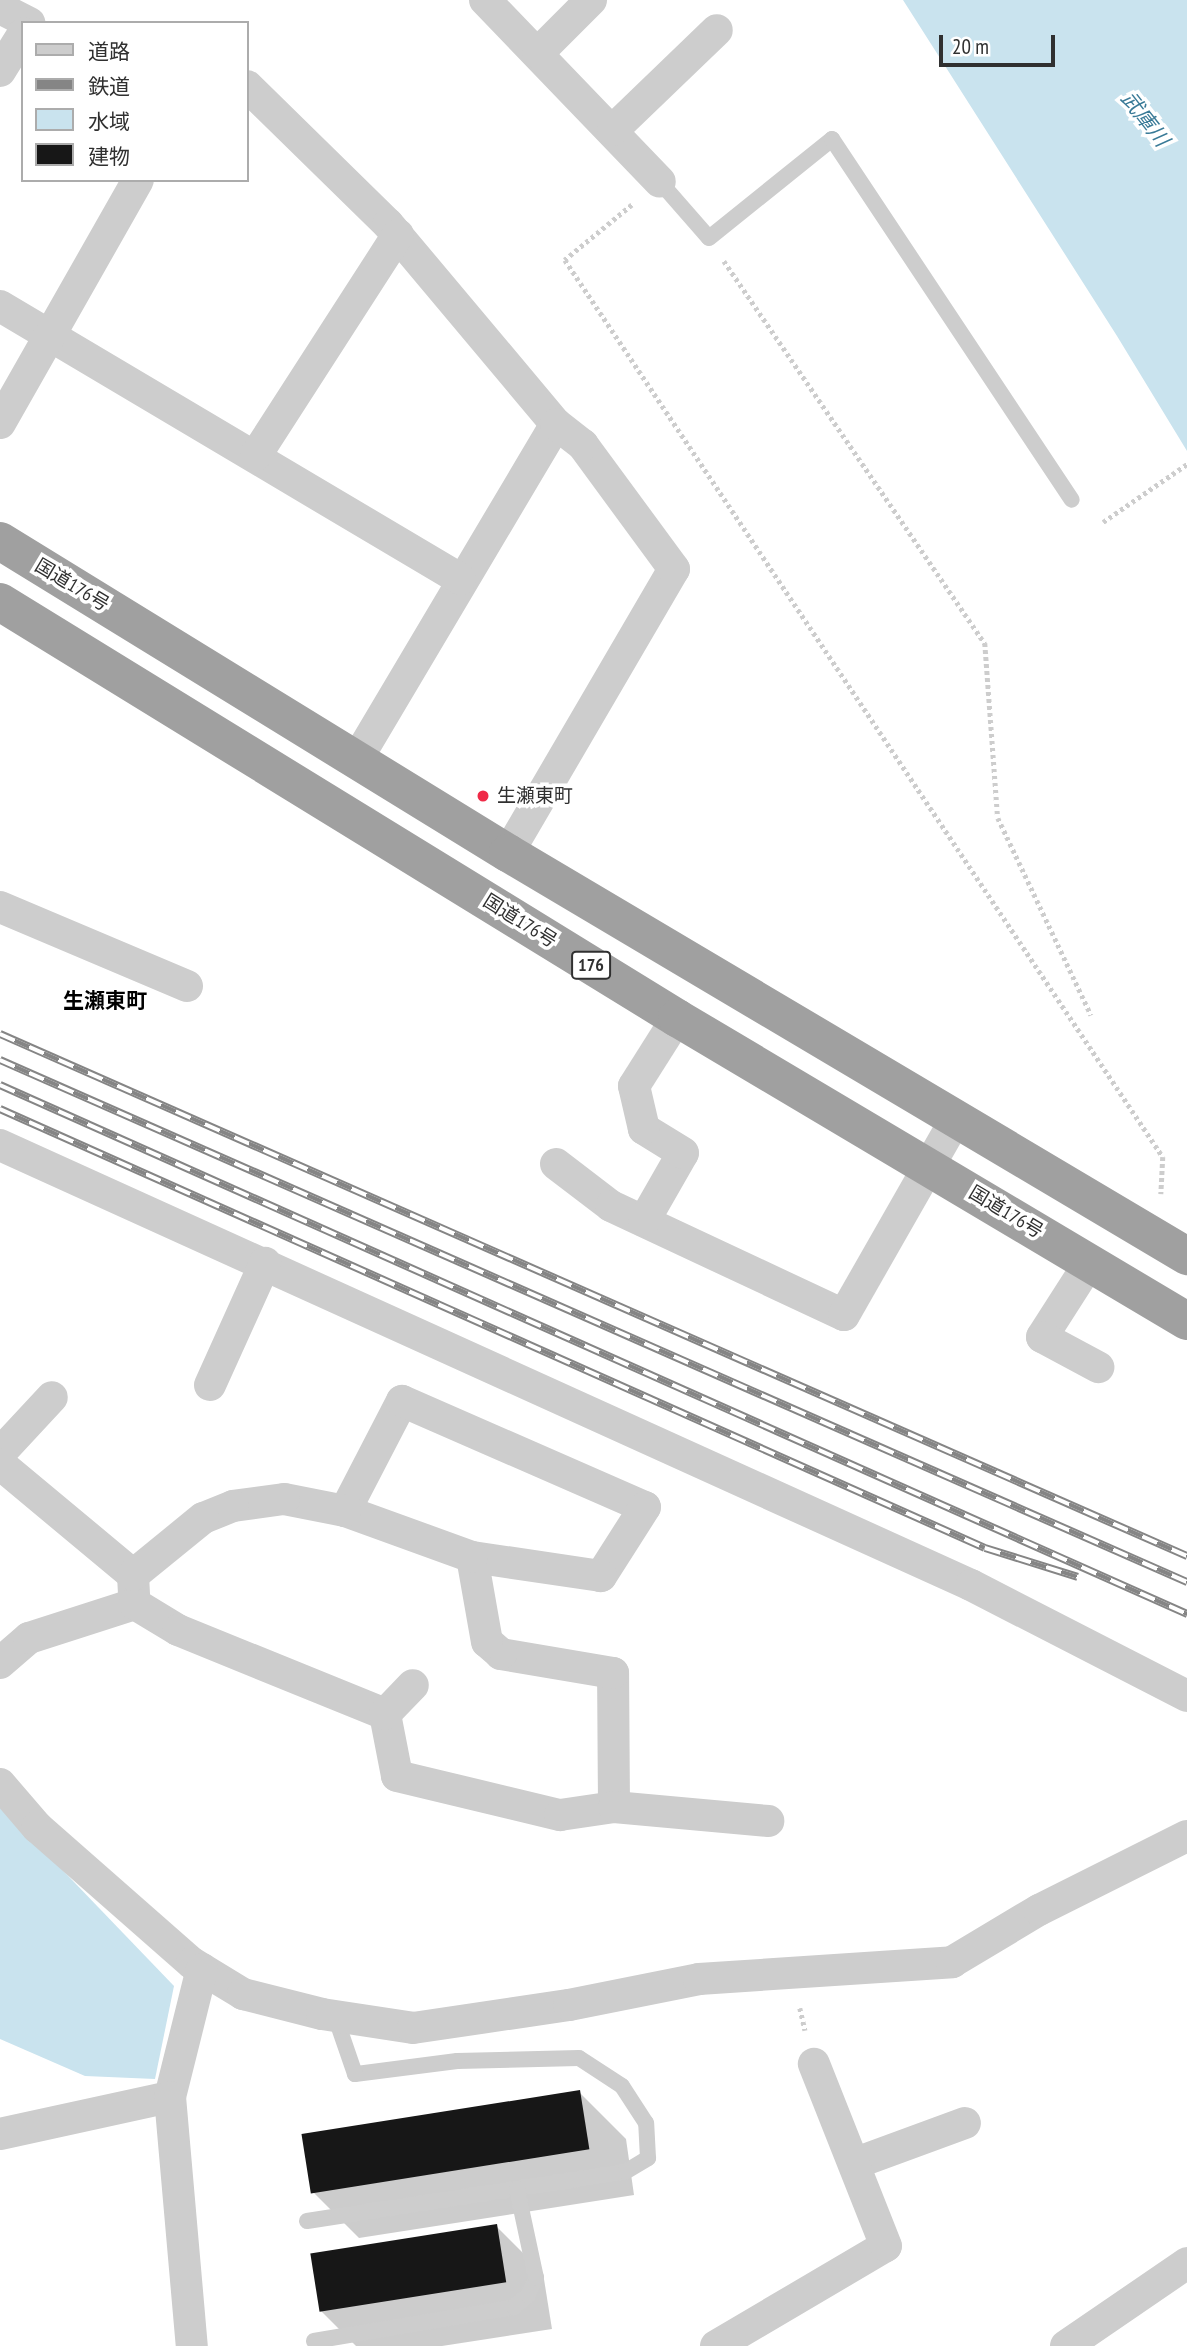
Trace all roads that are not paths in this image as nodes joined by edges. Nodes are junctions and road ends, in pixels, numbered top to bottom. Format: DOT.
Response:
graph roads {
  1 [pos="485,0"];
  2 [pos="591,0"];
  3 [pos="0,8"];
  4 [pos="25,21"];
  5 [pos="717,30"];
  6 [pos="21,37"];
  7 [pos="538,53"];
  8 [pos="0,71"];
  9 [pos="248,87"];
  10 [pos="613,130"];
  11 [pos="137,182"];
  12 [pos="660,182"];
  13 [pos="398,235"];
  14 [pos="0,306"];
  15 [pos="51,337"];
  16 [pos="0,424"];
  17 [pos="556,424"];
  18 [pos="256,455"];
  19 [pos="1072,500"];
  20 [pos="0,541"];
  21 [pos="460,579"];
  22 [pos="0,602"];
  23 [pos="358,757"];
  24 [pos="508,853"];
  25 [pos="0,907"];
  26 [pos="187,986"];
  27 [pos="677,1018"];
  28 [pos="957,1117"];
  29 [pos="0,1145"];
  30 [pos="556,1164"];
  31 [pos="932,1167"];
  32 [pos="644,1221"];
  33 [pos="1187,1256"];
  34 [pos="1090,1262"];
  35 [pos="265,1263"];
  36 [pos="1187,1321"];
  37 [pos="1098,1367"];
  38 [pos="209,1385"];
  39 [pos="52,1397"];
  40 [pos="0,1453"];
  41 [pos="0,1464"];
  42 [pos="345,1511"];
  43 [pos="472,1557"];
  44 [pos="134,1590"];
  45 [pos="0,1662"];
  46 [pos="414,1685"];
  47 [pos="1187,1696"];
  48 [pos="385,1714"];
  49 [pos="0,1784"];
  50 [pos="614,1807"];
  51 [pos="768,1821"];
  52 [pos="1187,1836"];
  53 [pos="202,1969"];
  54 [pos="335,2016"];
  55 [pos="814,2064"];
  56 [pos="170,2097"];
  57 [pos="965,2123"];
  58 [pos="0,2134"];
  59 [pos="856,2163"];
  60 [pos="517,2189"];
  61 [pos="307,2221"];
  62 [pos="1187,2263"];
  63 [pos="313,2341"];
  64 [pos="192,2346"];
  65 [pos="716,2346"];
  66 [pos="1066,2346"];
  1 -- 7 [label="street"];
  2 -- 7 [label="street"];
  3 -- 4 [label="street"];
  5 -- 10 [label="street"];
  6 -- 8 [label="street"];
  7 -- 10 [label="street"];
  9 -- 13 [label="street"];
  10 -- 12 [label="street"];
  11 -- 15 [label="street"];
  12 -- 19 [label="lane"];
  13 -- 17 [label="street"];
  13 -- 18 [label="street"];
  14 -- 15 [label="street"];
  15 -- 16 [label="street"];
  15 -- 18 [label="street"];
  17 -- 21 [label="street"];
  17 -- 24 [label="street"];
  18 -- 21 [label="street"];
  20 -- 23 [label="highway, 国道176号"];
  21 -- 23 [label="street"];
  22 -- 27 [label="highway, 国道176号 / 176"];
  23 -- 24 [label="highway, 国道176号"];
  24 -- 28 [label="highway, 国道176号"];
  25 -- 26 [label="street"];
  27 -- 31 [label="highway, 国道176号 / 176"];
  27 -- 32 [label="street"];
  28 -- 31 [label="street"];
  28 -- 33 [label="highway, 国道176号"];
  29 -- 35 [label="street"];
  30 -- 32 [label="street"];
  31 -- 32 [label="street"];
  31 -- 34 [label="highway, 国道176号 / 176"];
  34 -- 36 [label="highway, 国道176号 / 176"];
  34 -- 37 [label="street"];
  35 -- 38 [label="street"];
  35 -- 47 [label="street"];
  39 -- 40 [label="street"];
  41 -- 44 [label="street"];
  42 -- 43 [label="street"];
  42 -- 43 [label="street"];
  42 -- 44 [label="street"];
  43 -- 50 [label="street"];
  44 -- 45 [label="street"];
  44 -- 48 [label="street"];
  46 -- 48 [label="street"];
  48 -- 50 [label="street"];
  49 -- 53 [label="street"];
  50 -- 51 [label="street"];
  52 -- 54 [label="street"];
  53 -- 54 [label="street"];
  53 -- 56 [label="street"];
  54 -- 60 [label="lane"];
  55 -- 59 [label="street"];
  56 -- 58 [label="street"];
  56 -- 64 [label="street"];
  57 -- 59 [label="street"];
  59 -- 65 [label="street"];
  60 -- 61 [label="lane"];
  60 -- 63 [label="lane"];
  62 -- 66 [label="street"];
}
